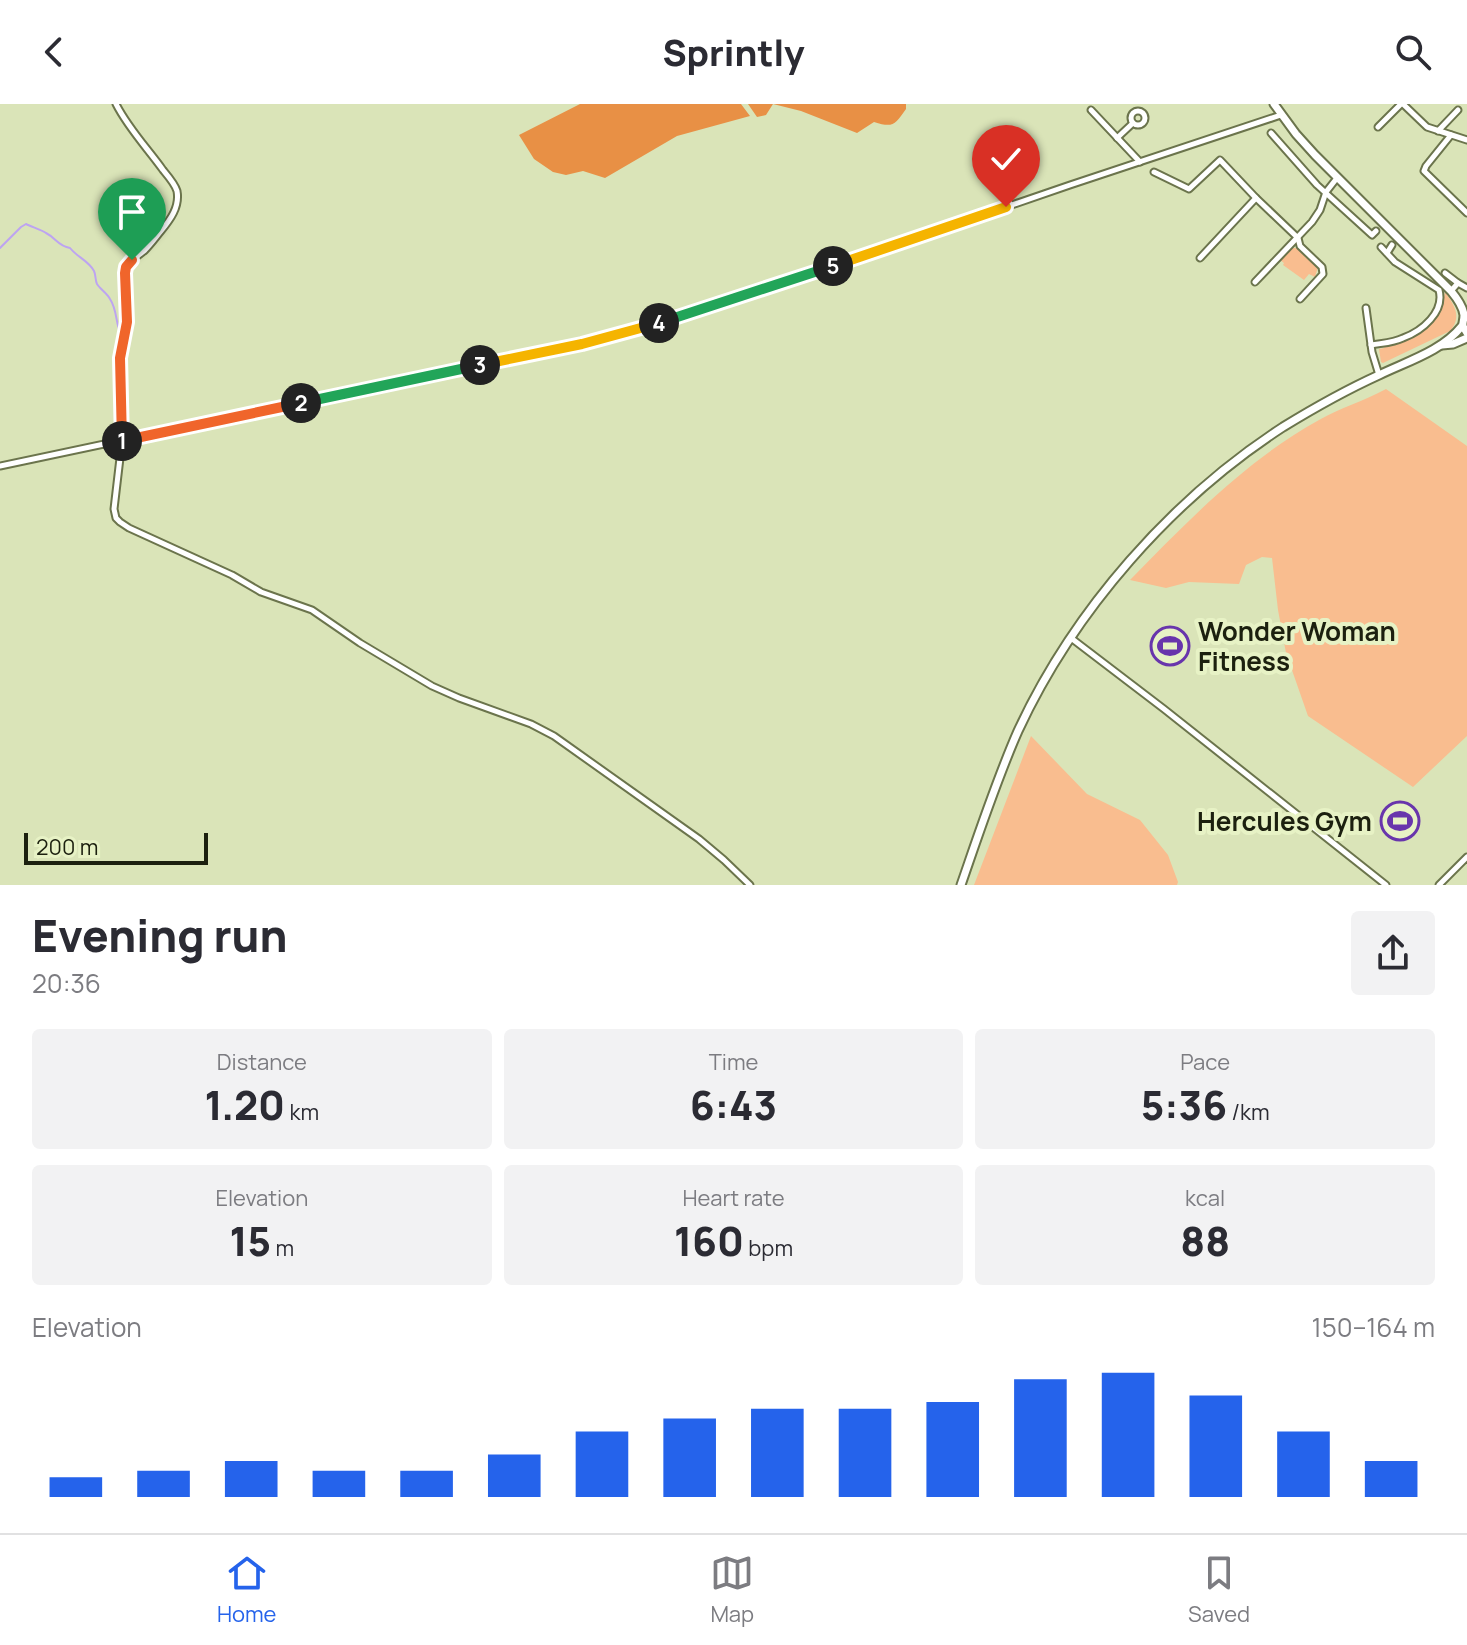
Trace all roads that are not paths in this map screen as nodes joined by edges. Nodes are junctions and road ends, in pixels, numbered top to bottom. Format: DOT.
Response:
graph roads {
  1 [pos="116,104"];
  2 [pos="1274,104"];
  3 [pos="1402,104"];
  4 [pos="1091,110"];
  5 [pos="1458,110"];
  6 [pos="1281,115"];
  7 [pos="1133,123"];
  8 [pos="1378,127"];
  9 [pos="1438,131"];
  10 [pos="1271,133"];
  11 [pos="1451,135"];
  12 [pos="1117,138"];
  13 [pos="1467,140"];
  14 [pos="1140,162"];
  15 [pos="1154,172"];
  16 [pos="1337,178"];
  17 [pos="1326,192"];
  18 [pos="1256,198"];
  19 [pos="1466,211"];
  20 [pos="1376,231"];
  21 [pos="1298,238"];
  22 [pos="1392,245"];
  23 [pos="1381,247"];
  24 [pos="1387,253"];
  25 [pos="1200,258"];
  26 [pos="1445,273"];
  27 [pos="1255,282"];
  28 [pos="1458,283"];
  29 [pos="1467,288"];
  30 [pos="1454,294"];
  31 [pos="1300,299"];
  32 [pos="1467,304"];
  33 [pos="1366,308"];
  34 [pos="1465,313"];
  35 [pos="1465,332"];
  36 [pos="1371,345"];
  37 [pos="1442,345"];
  38 [pos="1379,375"];
  39 [pos="122,441"];
  40 [pos="0,466"];
  41 [pos="1071,638"];
  42 [pos="1467,857"];
  43 [pos="750,885"];
  44 [pos="961,885"];
  45 [pos="1386,885"];
  46 [pos="1439,885"];
  1 -- 39 [label="street"];
  2 -- 6 [label="main road"];
  3 -- 8 [label="street"];
  3 -- 9 [label="street"];
  4 -- 12 [label="street"];
  5 -- 9 [label="street"];
  6 -- 14 [label="street"];
  6 -- 16 [label="main road"];
  7 -- 12 [label="street"];
  9 -- 11 [label="street"];
  10 -- 17 [label="street"];
  11 -- 13 [label="street"];
  11 -- 19 [label="street"];
  12 -- 14 [label="street"];
  14 -- 39 [label="street"];
  15 -- 18 [label="street"];
  16 -- 17 [label="street"];
  16 -- 30 [label="main road"];
  17 -- 20 [label="street"];
  17 -- 21 [label="street"];
  18 -- 21 [label="street"];
  18 -- 25 [label="street"];
  21 -- 27 [label="street"];
  21 -- 31 [label="street"];
  22 -- 24 [label="street"];
  23 -- 24 [label="street"];
  24 -- 36 [label="street"];
  26 -- 28 [label="street"];
  28 -- 29 [label="street"];
  28 -- 30 [label="street"];
  30 -- 32 [label="main road"];
  30 -- 34 [label="main road"];
  33 -- 36 [label="street"];
  34 -- 35 [label="main road"];
  35 -- 37 [label="main road"];
  35 -- 37 [label="main road"];
  36 -- 38 [label="street"];
  37 -- 38 [label="main road"];
  38 -- 41 [label="main road"];
  39 -- 40 [label="street"];
  39 -- 43 [label="street"];
  41 -- 44 [label="main road"];
  41 -- 45 [label="street"];
  42 -- 46 [label="street"];
}
